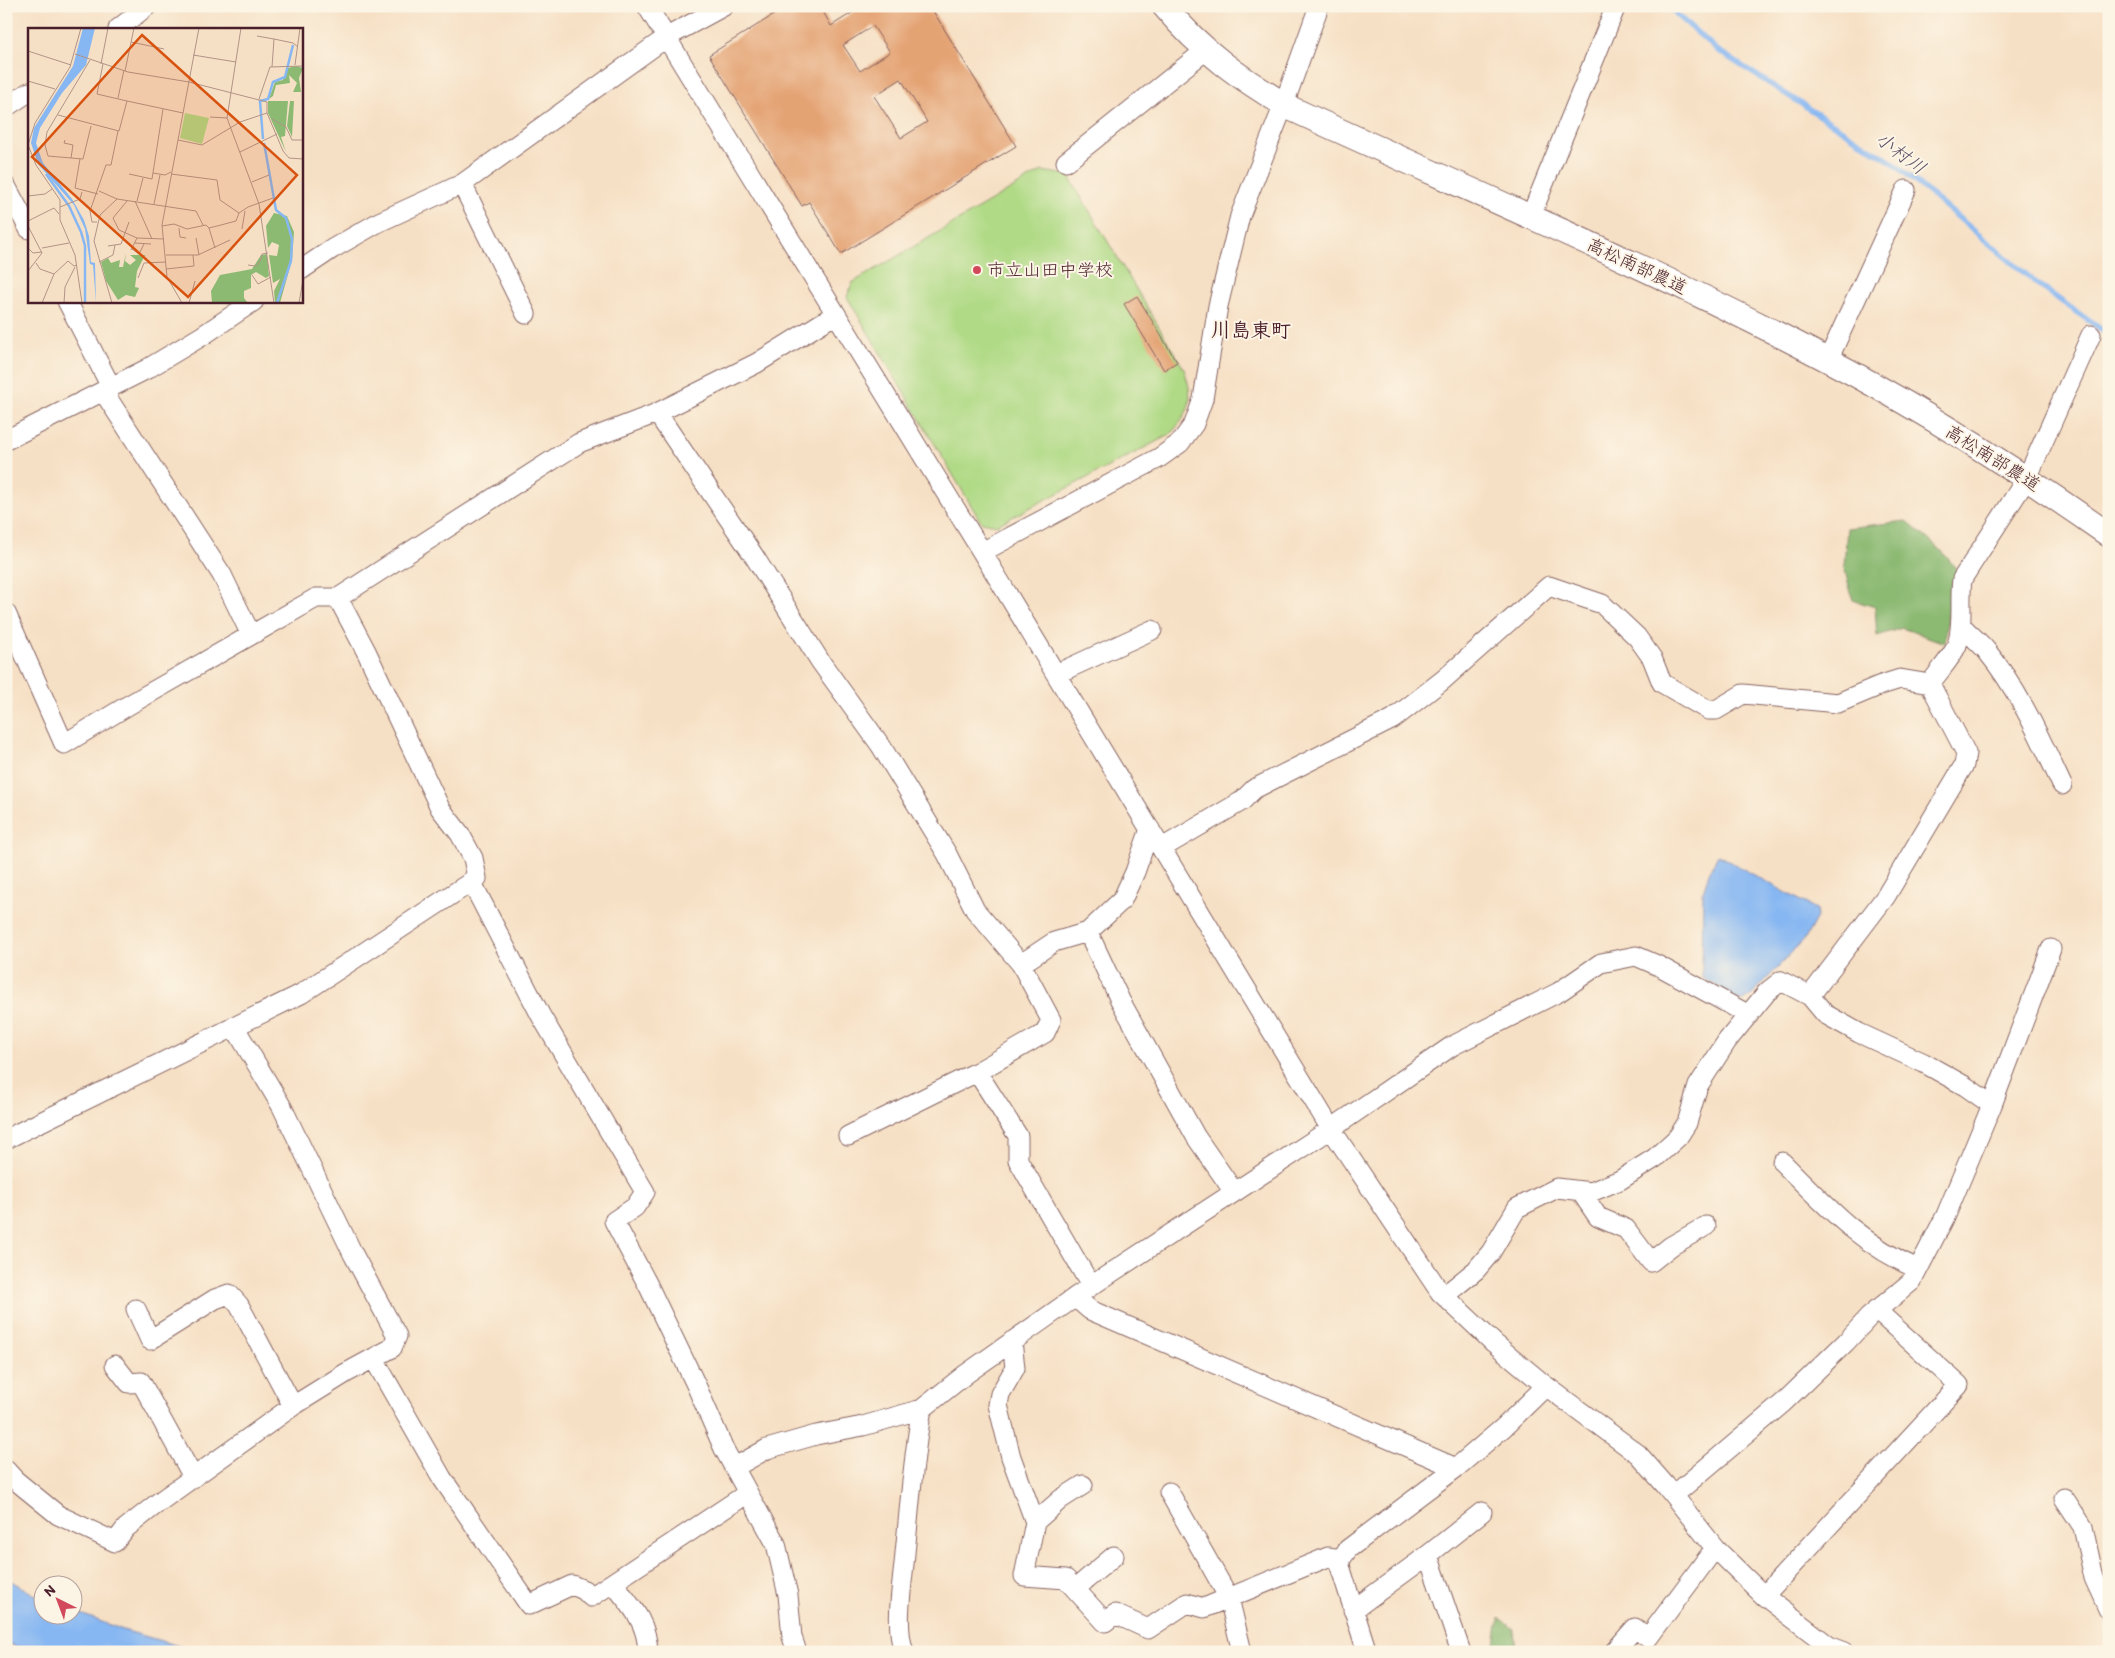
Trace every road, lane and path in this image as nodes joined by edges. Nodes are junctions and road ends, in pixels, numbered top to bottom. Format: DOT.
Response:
graph roads {
  1 [pos="147,6"];
  2 [pos="647,6"];
  3 [pos="724,6"];
  4 [pos="1164,6"];
  5 [pos="1319,6"];
  6 [pos="1616,6"];
  7 [pos="119,28"];
  8 [pos="667,37"];
  9 [pos="1206,50"];
  10 [pos="28,93"];
  11 [pos="1284,104"];
  12 [pos="6,107"];
  13 [pos="1066,162"];
  14 [pos="462,184"];
  15 [pos="6,186"];
  16 [pos="1906,190"];
  17 [pos="1530,218"];
  18 [pos="28,227"];
  19 [pos="302,269"];
  20 [pos="66,302"];
  21 [pos="252,302"];
  22 [pos="526,314"];
  23 [pos="836,314"];
  24 [pos="2091,335"];
  25 [pos="1828,360"];
  26 [pos="107,389"];
  27 [pos="657,414"];
  28 [pos="6,440"];
  29 [pos="2027,478"];
  30 [pos="2109,535"];
  31 [pos="982,552"];
  32 [pos="338,598"];
  33 [pos="6,613"];
  34 [pos="1961,625"];
  35 [pos="1152,630"];
  36 [pos="252,635"];
  37 [pos="1056,674"];
  38 [pos="1930,684"];
  39 [pos="2062,785"];
  40 [pos="1150,829"];
  41 [pos="1162,848"];
  42 [pos="471,881"];
  43 [pos="1088,932"];
  44 [pos="2051,949"];
  45 [pos="1021,964"];
  46 [pos="1810,996"];
  47 [pos="1749,1014"];
  48 [pos="234,1026"];
  49 [pos="977,1072"];
  50 [pos="1992,1106"];
  51 [pos="1331,1129"];
  52 [pos="848,1136"];
  53 [pos="6,1139"];
  54 [pos="1782,1162"];
  55 [pos="1234,1192"];
  56 [pos="1581,1192"];
  57 [pos="1706,1226"];
  58 [pos="1918,1269"];
  59 [pos="1091,1286"];
  60 [pos="1444,1296"];
  61 [pos="1075,1297"];
  62 [pos="136,1309"];
  63 [pos="1876,1310"];
  64 [pos="1012,1341"];
  65 [pos="374,1359"];
  66 [pos="115,1365"];
  67 [pos="1546,1386"];
  68 [pos="294,1406"];
  69 [pos="922,1409"];
  70 [pos="735,1467"];
  71 [pos="1456,1468"];
  72 [pos="6,1470"];
  73 [pos="193,1477"];
  74 [pos="1083,1485"];
  75 [pos="1169,1492"];
  76 [pos="748,1493"];
  77 [pos="1674,1495"];
  78 [pos="2064,1498"];
  79 [pos="1482,1512"];
  80 [pos="1035,1522"];
  81 [pos="1715,1548"];
  82 [pos="1428,1555"];
  83 [pos="1114,1556"];
  84 [pos="1341,1559"];
  85 [pos="613,1583"];
  86 [pos="1075,1589"];
  87 [pos="1764,1596"];
  88 [pos="1228,1598"];
  89 [pos="1353,1610"];
  90 [pos="2109,1611"];
  91 [pos="648,1652"];
  92 [pos="797,1652"];
  93 [pos="904,1652"];
  94 [pos="1242,1652"];
  95 [pos="1366,1652"];
  96 [pos="1461,1652"];
  97 [pos="1614,1652"];
  98 [pos="1845,1652"];
  1 -- 7 [label="street"];
  2 -- 8 [label="street"];
  3 -- 8 [label="street"];
  4 -- 9 [label="street, 高松南部農道"];
  5 -- 11 [label="street"];
  6 -- 17 [label="street"];
  8 -- 14 [label="street"];
  8 -- 23 [label="street"];
  9 -- 11 [label="street, 高松南部農道"];
  9 -- 13 [label="street"];
  10 -- 12 [label="street"];
  11 -- 17 [label="street, 高松南部農道"];
  11 -- 31 [label="street"];
  14 -- 19 [label="street"];
  14 -- 22 [label="street"];
  15 -- 18 [label="street"];
  16 -- 25 [label="street"];
  17 -- 25 [label="street, 高松南部農道"];
  20 -- 26 [label="street"];
  21 -- 26 [label="street"];
  23 -- 27 [label="street"];
  23 -- 31 [label="street"];
  24 -- 29 [label="street"];
  25 -- 29 [label="street, 高松南部農道"];
  26 -- 28 [label="street"];
  26 -- 36 [label="street"];
  27 -- 32 [label="street"];
  27 -- 45 [label="street"];
  29 -- 30 [label="street, 高松南部農道"];
  29 -- 34 [label="street"];
  31 -- 37 [label="street"];
  32 -- 36 [label="street"];
  32 -- 42 [label="street"];
  33 -- 36 [label="street"];
  34 -- 38 [label="street"];
  34 -- 39 [label="street"];
  35 -- 37 [label="street"];
  37 -- 40 [label="street"];
  38 -- 41 [label="street"];
  38 -- 46 [label="street"];
  40 -- 41 [label="street"];
  40 -- 43 [label="street"];
  41 -- 51 [label="street"];
  42 -- 48 [label="street"];
  42 -- 70 [label="street"];
  43 -- 45 [label="street"];
  43 -- 55 [label="street"];
  44 -- 50 [label="street"];
  45 -- 49 [label="street"];
  46 -- 47 [label="street"];
  46 -- 50 [label="street"];
  47 -- 51 [label="street"];
  47 -- 56 [label="street"];
  48 -- 53 [label="street"];
  48 -- 65 [label="street"];
  49 -- 52 [label="street"];
  49 -- 59 [label="street"];
  50 -- 58 [label="street"];
  51 -- 55 [label="street"];
  51 -- 60 [label="street"];
  54 -- 58 [label="street"];
  55 -- 59 [label="street"];
  56 -- 57 [label="street"];
  56 -- 60 [label="street"];
  58 -- 63 [label="street"];
  59 -- 61 [label="street"];
  60 -- 67 [label="street"];
  61 -- 64 [label="street"];
  61 -- 71 [label="street"];
  62 -- 68 [label="street"];
  63 -- 77 [label="street"];
  63 -- 87 [label="street"];
  64 -- 69 [label="street"];
  64 -- 80 [label="street"];
  65 -- 68 [label="street"];
  65 -- 85 [label="street"];
  66 -- 73 [label="street"];
  67 -- 71 [label="street"];
  67 -- 77 [label="street"];
  68 -- 73 [label="street"];
  69 -- 70 [label="street"];
  69 -- 93 [label="street"];
  70 -- 76 [label="street"];
  71 -- 84 [label="street"];
  72 -- 73 [label="street"];
  74 -- 80 [label="street"];
  75 -- 88 [label="street"];
  76 -- 85 [label="street"];
  76 -- 92 [label="street"];
  77 -- 81 [label="street"];
  78 -- 90 [label="street"];
  79 -- 82 [label="street"];
  80 -- 86 [label="street"];
  81 -- 87 [label="street"];
  81 -- 97 [label="street"];
  82 -- 89 [label="street"];
  82 -- 96 [label="street"];
  83 -- 86 [label="street"];
  84 -- 88 [label="street"];
  84 -- 89 [label="street"];
  85 -- 91 [label="street"];
  86 -- 88 [label="street"];
  87 -- 98 [label="street"];
  88 -- 94 [label="street"];
  89 -- 95 [label="street"];
}
